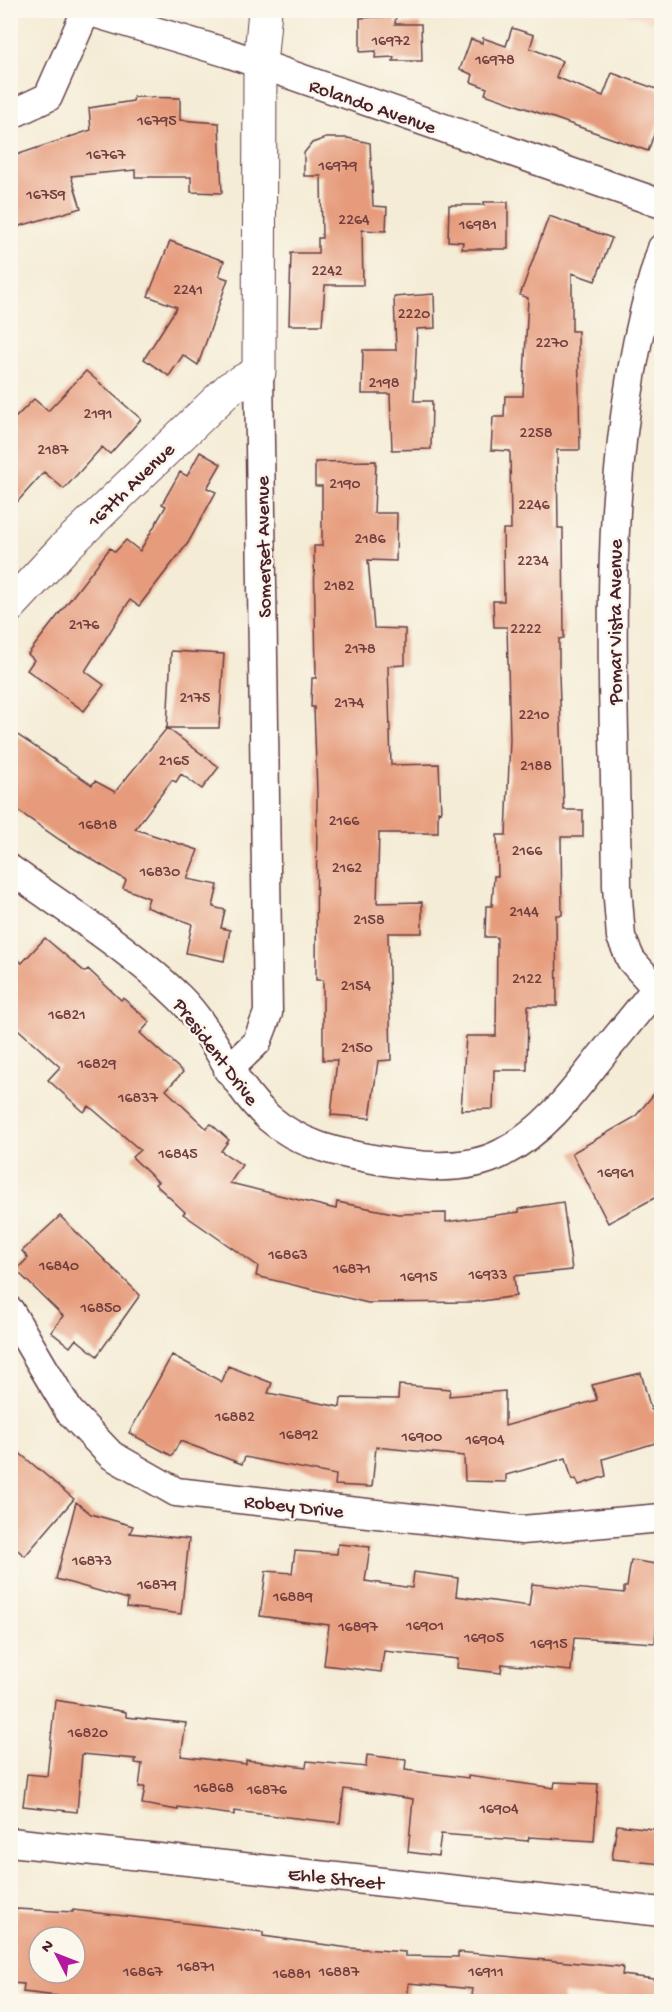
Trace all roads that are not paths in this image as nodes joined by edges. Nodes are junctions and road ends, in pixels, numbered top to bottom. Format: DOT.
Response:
graph roads {
  1 [pos="265,10"];
  2 [pos="85,11"];
  3 [pos="260,65"];
  4 [pos="10,115"];
  5 [pos="662,204"];
  6 [pos="662,248"];
  7 [pos="259,372"];
  8 [pos="10,606"];
  9 [pos="10,869"];
  10 [pos="659,984"];
  11 [pos="228,1070"];
  12 [pos="10,1311"];
  13 [pos="662,1518"];
  14 [pos="10,1842"];
  15 [pos="662,1912"];
  1 -- 3 [label="street, Somerset Avenue"];
  2 -- 3 [label="street, Rolando Avenue"];
  2 -- 4 [label="street"];
  3 -- 5 [label="street, Rolando Avenue"];
  3 -- 7 [label="street, Somerset Avenue"];
  6 -- 10 [label="street, Pomar Vista Avenue"];
  7 -- 8 [label="street, 167th Avenue"];
  7 -- 11 [label="street, Somerset Avenue"];
  9 -- 11 [label="street, President Drive"];
  10 -- 11 [label="street, President Drive"];
  12 -- 13 [label="street, Robey Drive"];
  14 -- 15 [label="street, Ehle Street"];
}
